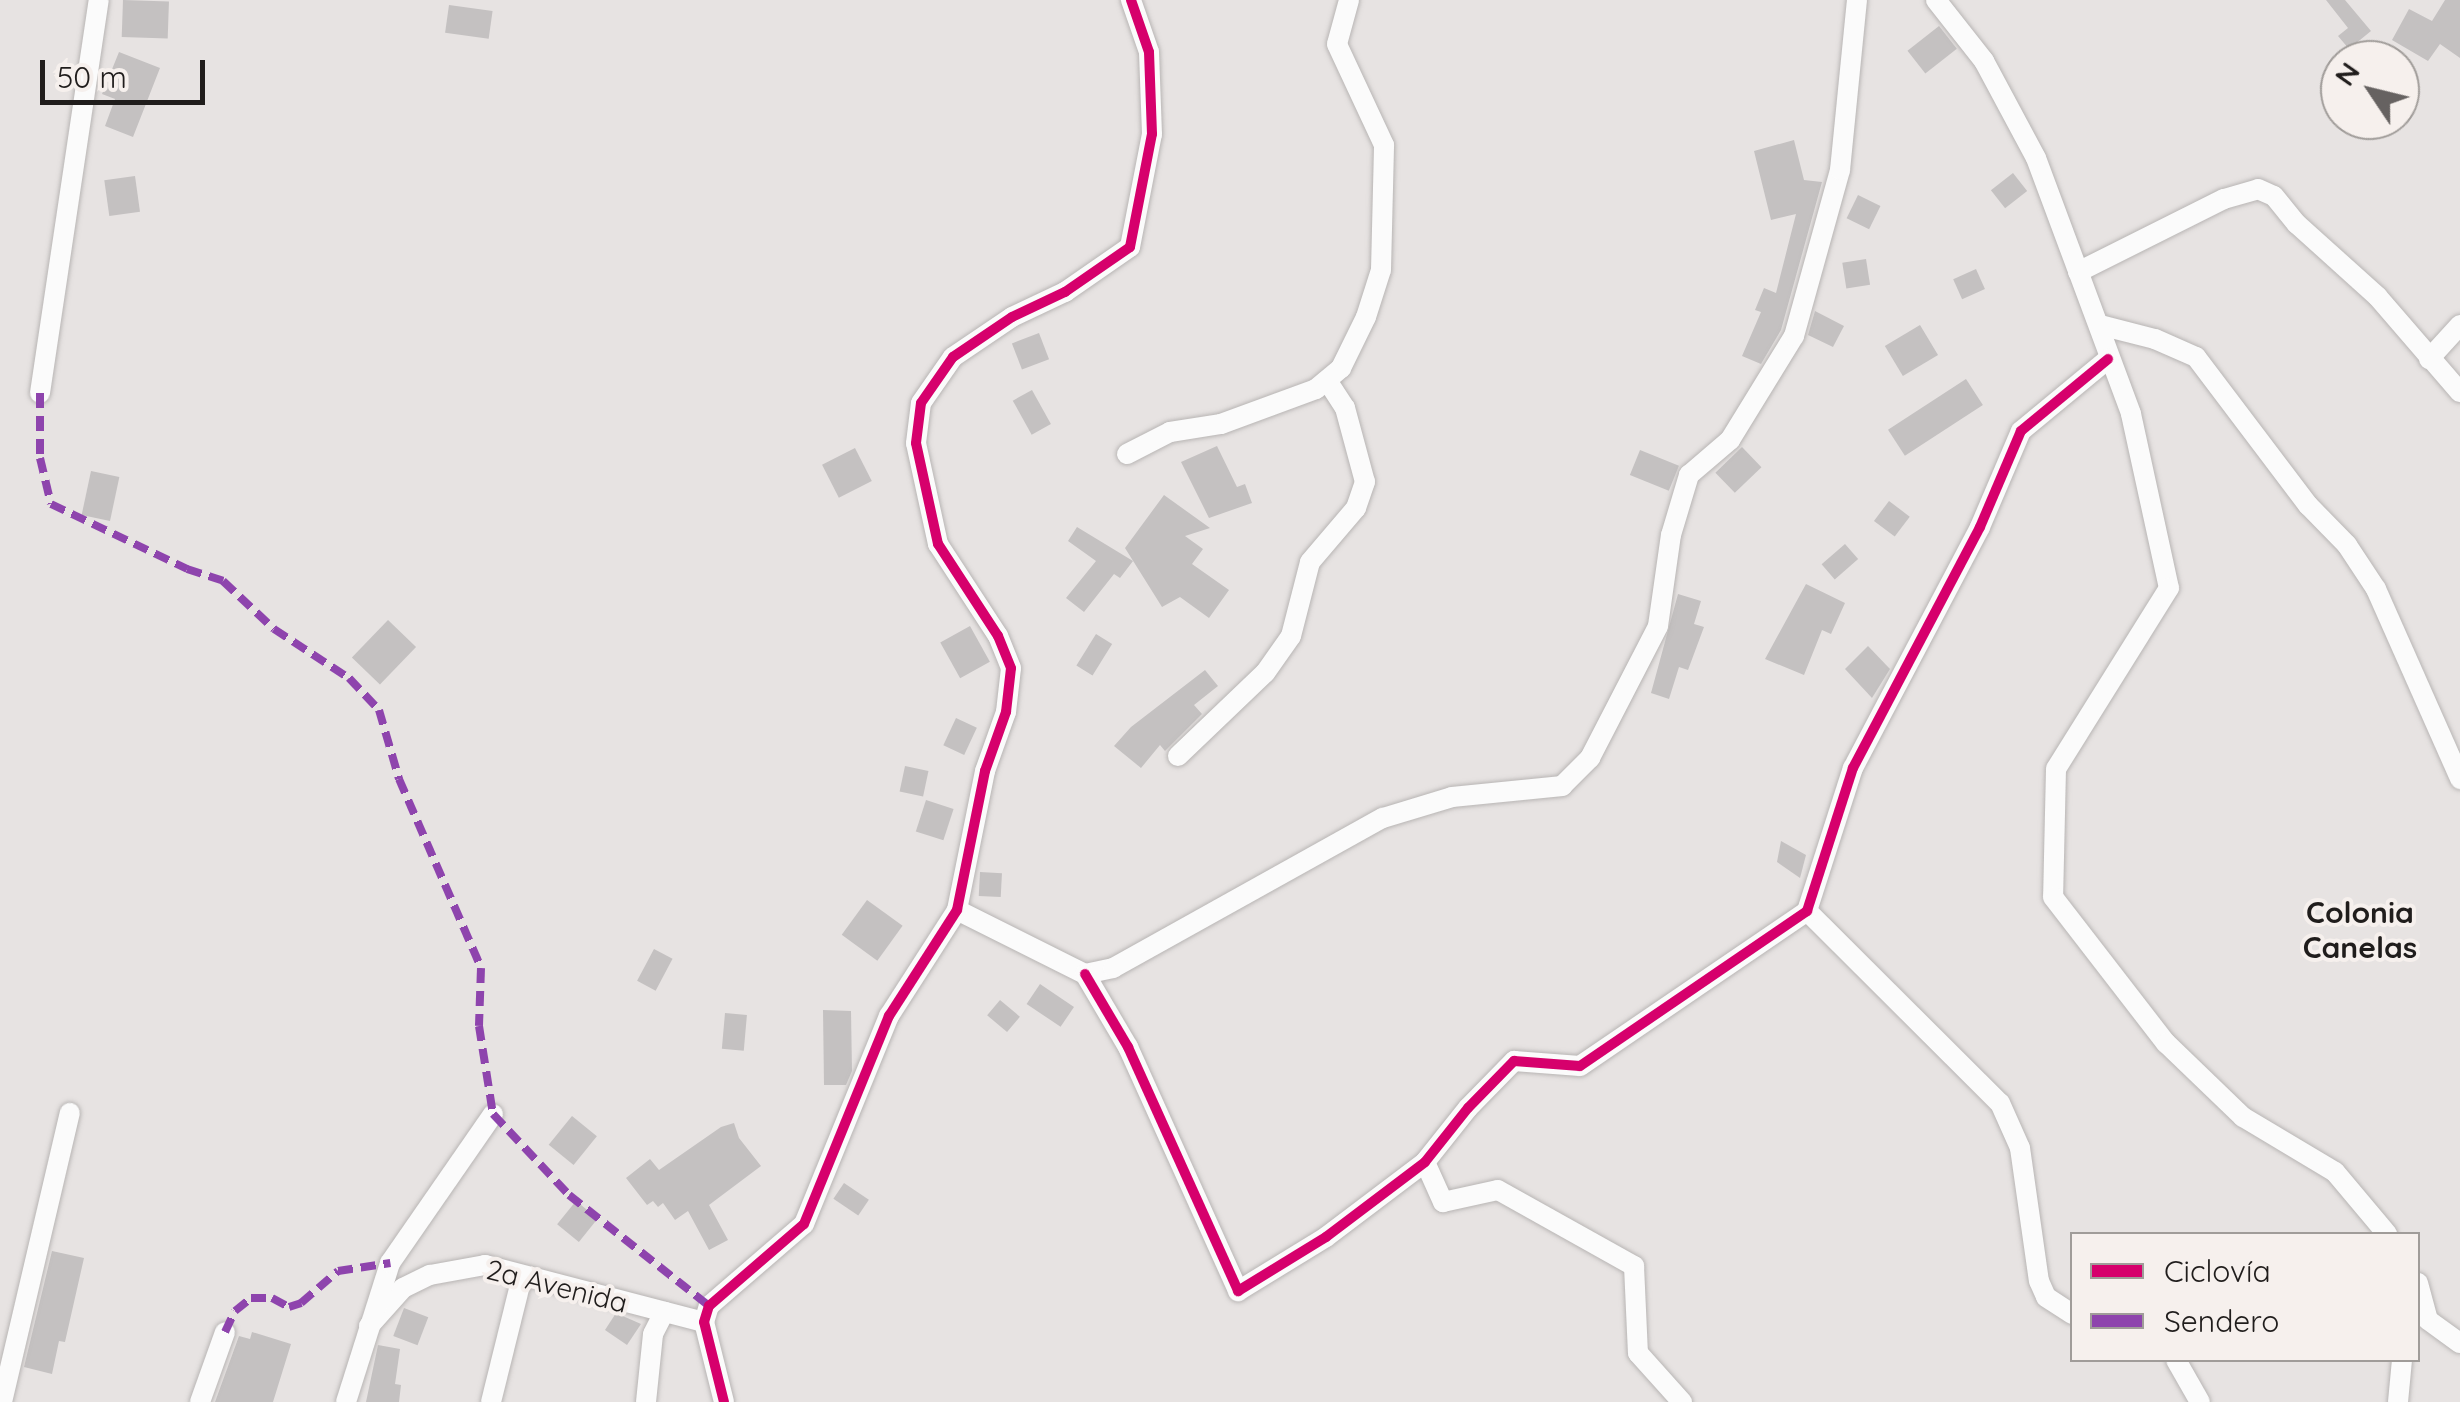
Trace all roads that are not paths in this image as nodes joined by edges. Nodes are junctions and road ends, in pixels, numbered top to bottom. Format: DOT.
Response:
graph roads {
  1 [pos="99,0"];
  2 [pos="1131,0"];
  3 [pos="1350,0"];
  4 [pos="1857,0"];
  5 [pos="1936,0"];
  6 [pos="2078,272"];
  7 [pos="2100,325"];
  8 [pos="2460,325"];
  9 [pos="2108,359"];
  10 [pos="2429,359"];
  11 [pos="1327,380"];
  12 [pos="2460,392"];
  13 [pos="40,393"];
  14 [pos="1127,454"];
  15 [pos="1178,756"];
  16 [pos="2460,780"];
  17 [pos="957,910"];
  18 [pos="1807,911"];
  19 [pos="1084,974"];
  20 [pos="70,1113"];
  21 [pos="493,1114"];
  22 [pos="1425,1162"];
  23 [pos="2385,1232"];
  24 [pos="522,1278"];
  25 [pos="2420,1290"];
  26 [pos="664,1312"];
  27 [pos="2070,1313"];
  28 [pos="704,1322"];
  29 [pos="369,1326"];
  30 [pos="224,1332"];
  31 [pos="2460,1343"];
  32 [pos="2177,1362"];
  33 [pos="2402,1362"];
  34 [pos="2,1402"];
  35 [pos="200,1402"];
  36 [pos="346,1402"];
  37 [pos="491,1402"];
  38 [pos="646,1402"];
  39 [pos="724,1402"];
  40 [pos="1682,1402"];
  41 [pos="2200,1402"];
  42 [pos="2398,1402"];
  1 -- 13 [label="street"];
  2 -- 17 [label="street"];
  3 -- 11 [label="street"];
  4 -- 19 [label="street"];
  5 -- 6 [label="street"];
  6 -- 7 [label="street"];
  6 -- 10 [label="street"];
  7 -- 9 [label="street"];
  7 -- 16 [label="street"];
  8 -- 10 [label="street"];
  9 -- 18 [label="street"];
  9 -- 23 [label="street"];
  10 -- 12 [label="street"];
  11 -- 14 [label="street"];
  11 -- 15 [label="street"];
  17 -- 19 [label="street"];
  17 -- 28 [label="street"];
  18 -- 22 [label="street"];
  18 -- 27 [label="street"];
  19 -- 22 [label="street"];
  20 -- 34 [label="street"];
  21 -- 29 [label="street"];
  22 -- 40 [label="street"];
  24 -- 26 [label="street, 2a Avenida"];
  24 -- 29 [label="street, 2a Avenida"];
  24 -- 37 [label="street"];
  25 -- 31 [label="street"];
  26 -- 28 [label="street, 2a Avenida"];
  26 -- 38 [label="street"];
  28 -- 39 [label="street"];
  29 -- 36 [label="street"];
  30 -- 35 [label="street"];
  32 -- 41 [label="street"];
  33 -- 42 [label="street"];
}
